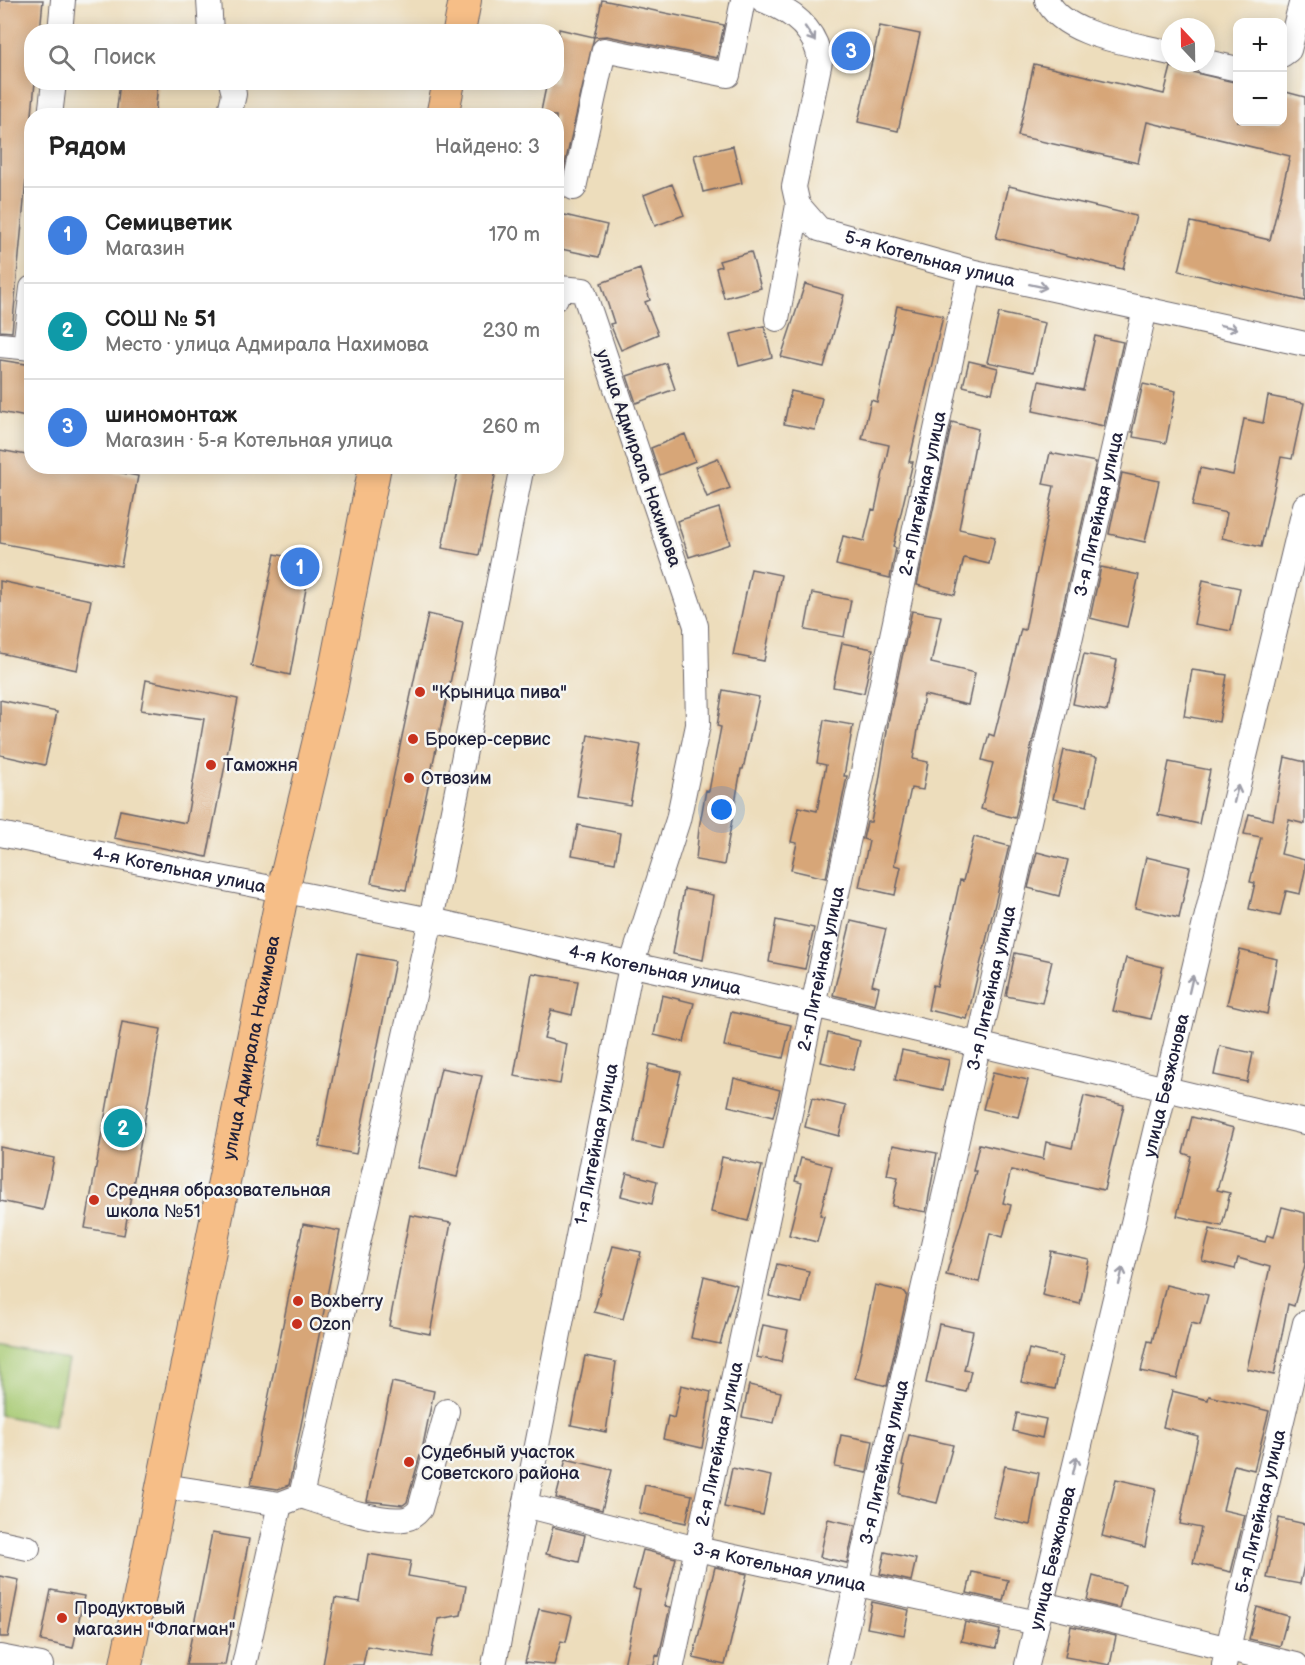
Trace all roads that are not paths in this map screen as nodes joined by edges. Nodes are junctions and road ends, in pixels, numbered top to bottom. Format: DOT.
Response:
graph roads {
  1 [pos="63,0"];
  2 [pos="209,0"];
  3 [pos="465,0"];
  4 [pos="743,0"];
  5 [pos="1047,0"];
  6 [pos="1302,0"];
  7 [pos="775,2"];
  8 [pos="61,24"];
  9 [pos="210,24"];
  10 [pos="460,24"];
  11 [pos="1161,50"];
  12 [pos="1287,51"];
  13 [pos="1215,64"];
  14 [pos="1233,68"];
  15 [pos="53,90"];
  16 [pos="233,90"];
  17 [pos="447,90"];
  18 [pos="52,108"];
  19 [pos="231,108"];
  20 [pos="444,108"];
  21 [pos="574,188"];
  22 [pos="798,205"];
  23 [pos="970,271"];
  24 [pos="564,288"];
  25 [pos="1145,309"];
  26 [pos="777,319"];
  27 [pos="1305,344"];
  28 [pos="0,345"];
  29 [pos="24,347"];
  30 [pos="373,474"];
  31 [pos="520,474"];
  32 [pos="1305,506"];
  33 [pos="696,626"];
  34 [pos="0,834"];
  35 [pos="284,890"];
  36 [pos="431,920"];
  37 [pos="631,966"];
  38 [pos="813,1005"];
  39 [pos="978,1044"];
  40 [pos="1166,1089"];
  41 [pos="1305,1122"];
  42 [pos="1305,1323"];
  43 [pos="447,1411"];
  44 [pos="164,1486"];
  45 [pos="290,1500"];
  46 [pos="525,1505"];
  47 [pos="0,1542"];
  48 [pos="28,1548"];
  49 [pos="697,1549"];
  50 [pos="857,1583"];
  51 [pos="1040,1613"];
  52 [pos="0,1657"];
  53 [pos="1226,1657"];
  54 [pos="41,1665"];
  55 [pos="126,1665"];
  56 [pos="244,1665"];
  57 [pos="494,1665"];
  58 [pos="672,1665"];
  59 [pos="838,1665"];
  60 [pos="1027,1665"];
  61 [pos="1296,1665"];
  1 -- 8 [label="street"];
  2 -- 9 [label="street"];
  3 -- 10 [label="main road"];
  4 -- 21 [label="street"];
  5 -- 11 [label="street"];
  6 -- 12 [label="street"];
  7 -- 22 [label="street, one-way"];
  13 -- 14 [label="street"];
  15 -- 18 [label="street"];
  16 -- 19 [label="street"];
  17 -- 20 [label="main road"];
  22 -- 23 [label="street, 5-я Котельная улица"];
  22 -- 26 [label="street"];
  23 -- 25 [label="street, 5-я Котельная улица, one-way"];
  23 -- 38 [label="street, 2-я Литейная улица"];
  24 -- 33 [label="street, улица Адмирала Нахимова"];
  25 -- 27 [label="street, 5-я Котельная улица, one-way"];
  25 -- 39 [label="street, 3-я Литейная улица"];
  28 -- 29 [label="street"];
  30 -- 35 [label="main road, улица Адмирала Нахимова"];
  31 -- 36 [label="street"];
  40 -- 32 [label="street, улица Безжонова, one-way"];
  33 -- 37 [label="street, 1-я Литейная улица"];
  34 -- 35 [label="street, 4-я Котельная улица"];
  35 -- 36 [label="street, 4-я Котельная улица"];
  35 -- 44 [label="main road, улица Адмирала Нахимова"];
  36 -- 37 [label="street, 4-я Котельная улица"];
  36 -- 45 [label="street"];
  37 -- 38 [label="street, 4-я Котельная улица"];
  37 -- 46 [label="street, 1-я Литейная улица"];
  38 -- 39 [label="street, 4-я Котельная улица"];
  38 -- 49 [label="street, 2-я Литейная улица"];
  39 -- 40 [label="street, 4-я Котельная улица"];
  39 -- 50 [label="street, 3-я Литейная улица"];
  40 -- 41 [label="street, 4-я Котельная улица"];
  51 -- 40 [label="street, улица Безжонова, one-way"];
  42 -- 53 [label="street, 5-я Литейная улица"];
  43 -- 45 [label="street"];
  44 -- 45 [label="street"];
  44 -- 55 [label="main road, улица Адмирала Нахимова"];
  45 -- 56 [label="street"];
  46 -- 49 [label="street, 3-я Котельная улица"];
  46 -- 57 [label="street, 1-я Литейная улица"];
  47 -- 48 [label="street"];
  49 -- 50 [label="street, 3-я Котельная улица"];
  49 -- 58 [label="street, 2-я Литейная улица"];
  50 -- 51 [label="street, 3-я Котельная улица"];
  50 -- 59 [label="street, 3-я Литейная улица"];
  51 -- 53 [label="street, 3-я Котельная улица"];
  51 -- 60 [label="street, улица Безжонова"];
  52 -- 54 [label="street"];
  53 -- 61 [label="street, 3-я Котельная улица"];
}
